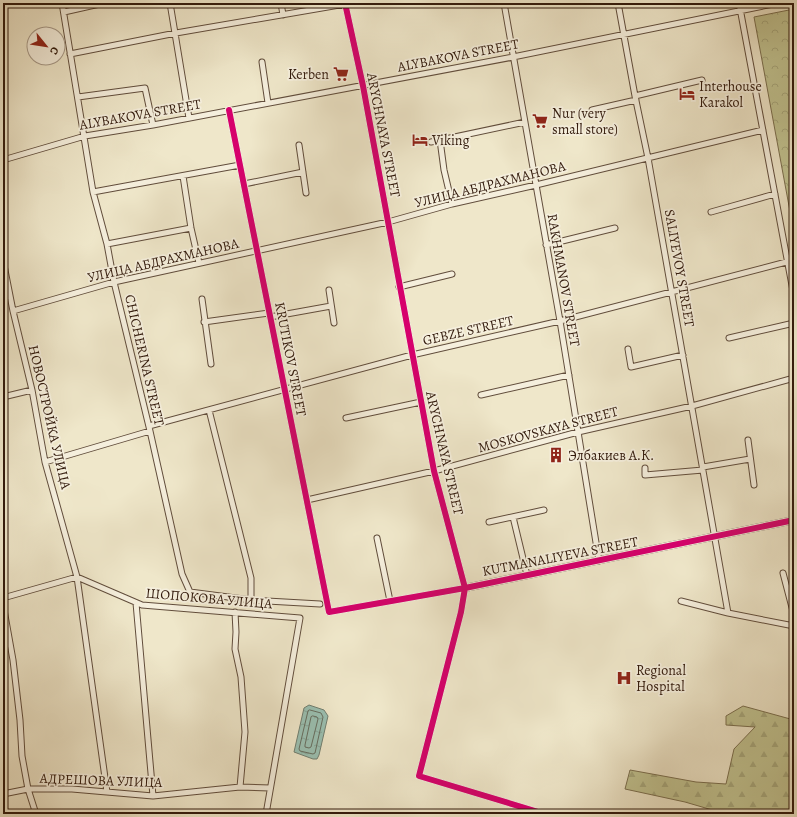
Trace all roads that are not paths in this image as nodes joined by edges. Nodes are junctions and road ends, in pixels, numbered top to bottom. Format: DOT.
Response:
graph roads {
  1 [pos="62,3"];
  2 [pos="104,3"];
  3 [pos="170,3"];
  4 [pos="281,3"];
  5 [pos="351,3"];
  6 [pos="504,3"];
  7 [pos="618,3"];
  8 [pos="739,3"];
  9 [pos="778,3"];
  10 [pos="345,4"];
  11 [pos="740,11"];
  12 [pos="64,12"];
  13 [pos="282,15"];
  14 [pos="176,33"];
  15 [pos="624,35"];
  16 [pos="70,54"];
  17 [pos="513,57"];
  18 [pos="262,62"];
  19 [pos="702,80"];
  20 [pos="363,86"];
  21 [pos="78,97"];
  22 [pos="636,98"];
  23 [pos="268,103"];
  24 [pos="229,110"];
  25 [pos="592,110"];
  26 [pos="189,118"];
  27 [pos="525,122"];
  28 [pos="153,125"];
  29 [pos="763,130"];
  30 [pos="85,136"];
  31 [pos="440,140"];
  32 [pos="431,142"];
  33 [pos="299,145"];
  34 [pos="648,158"];
  35 [pos="3,160"];
  36 [pos="240,165"];
  37 [pos="303,172"];
  38 [pos="183,176"];
  39 [pos="244,184"];
  40 [pos="536,185"];
  41 [pos="93,192"];
  42 [pos="306,193"];
  43 [pos="775,194"];
  44 [pos="452,204"];
  45 [pos="711,212"];
  46 [pos="388,222"];
  47 [pos="191,228"];
  48 [pos="615,228"];
  49 [pos="107,244"];
  50 [pos="546,245"];
  51 [pos="257,251"];
  52 [pos="3,260"];
  53 [pos="794,260"];
  54 [pos="788,261"];
  55 [pos="198,263"];
  56 [pos="452,274"];
  57 [pos="114,282"];
  58 [pos="399,287"];
  59 [pos="329,290"];
  60 [pos="671,292"];
  61 [pos="794,296"];
  62 [pos="202,300"];
  63 [pos="331,306"];
  64 [pos="13,311"];
  65 [pos="270,315"];
  66 [pos="560,321"];
  67 [pos="204,322"];
  68 [pos="334,323"];
  69 [pos="794,323"];
  70 [pos="729,338"];
  71 [pos="628,349"];
  72 [pos="683,355"];
  73 [pos="412,356"];
  74 [pos="211,364"];
  75 [pos="568,375"];
  76 [pos="794,378"];
  77 [pos="284,389"];
  78 [pos="32,390"];
  79 [pos="481,395"];
  80 [pos="3,396"];
  81 [pos="421,402"];
  82 [pos="692,406"];
  83 [pos="209,410"];
  84 [pos="346,418"];
  85 [pos="149,428"];
  86 [pos="578,432"];
  87 [pos="748,440"];
  88 [pos="750,459"];
  89 [pos="45,462"];
  90 [pos="645,468"];
  91 [pos="703,469"];
  92 [pos="434,471"];
  93 [pos="754,485"];
  94 [pos="307,500"];
  95 [pos="544,510"];
  96 [pos="513,517"];
  97 [pos="794,520"];
  98 [pos="489,522"];
  99 [pos="716,537"];
  100 [pos="377,538"];
  101 [pos="599,560"];
  102 [pos="783,573"];
  103 [pos="527,575"];
  104 [pos="77,577"];
  105 [pos="465,588"];
  106 [pos="3,598"];
  107 [pos="251,600"];
  108 [pos="390,601"];
  109 [pos="681,601"];
  110 [pos="136,603"];
  111 [pos="3,604"];
  112 [pos="320,604"];
  113 [pos="235,612"];
  114 [pos="329,612"];
  115 [pos="728,613"];
  116 [pos="794,615"];
  117 [pos="794,626"];
  118 [pos="240,787"];
  119 [pos="270,788"];
  120 [pos="28,789"];
  121 [pos="107,792"];
  122 [pos="3,794"];
  123 [pos="153,796"];
  124 [pos="36,814"];
  125 [pos="266,814"];
  126 [pos="545,814"];
  1 -- 12 [label="street, CHICHERINA STREET"];
  2 -- 12 [label="street"];
  3 -- 14 [label="street"];
  4 -- 13 [label="street"];
  5 -- 10 [label="street"];
  6 -- 17 [label="street, RAKHMANOV STREET"];
  7 -- 15 [label="street, SALIYEVOY STREET"];
  8 -- 11 [label="street"];
  9 -- 11 [label="street, ALYBAKOVA STREET"];
  10 -- 13 [label="street"];
  10 -- 20 [label="street, ARYCHNAYA STREET"];
  11 -- 15 [label="street, ALYBAKOVA STREET"];
  11 -- 29 [label="street"];
  12 -- 16 [label="street, CHICHERINA STREET"];
  13 -- 14 [label="street"];
  14 -- 16 [label="street"];
  14 -- 26 [label="street"];
  15 -- 17 [label="street, ALYBAKOVA STREET"];
  15 -- 22 [label="street, SALIYEVOY STREET"];
  16 -- 21 [label="street, CHICHERINA STREET"];
  17 -- 20 [label="street, ALYBAKOVA STREET"];
  17 -- 27 [label="street, RAKHMANOV STREET"];
  18 -- 23 [label="street"];
  19 -- 22 [label="street"];
  20 -- 23 [label="street, ALYBAKOVA STREET"];
  20 -- 46 [label="street, ARYCHNAYA STREET"];
  21 -- 28 [label="street"];
  21 -- 30 [label="street, CHICHERINA STREET"];
  22 -- 25 [label="street"];
  22 -- 34 [label="street, SALIYEVOY STREET"];
  23 -- 24 [label="street, ALYBAKOVA STREET"];
  24 -- 26 [label="street, ALYBAKOVA STREET"];
  24 -- 36 [label="street, KRUTIKOV STREET"];
  26 -- 28 [label="street, ALYBAKOVA STREET"];
  27 -- 31 [label="street"];
  27 -- 40 [label="street, RAKHMANOV STREET"];
  28 -- 30 [label="street, ALYBAKOVA STREET"];
  29 -- 34 [label="street, УЛИЦА АБДРАХМАНОВА"];
  29 -- 43 [label="street"];
  30 -- 35 [label="street, ALYBAKOVA STREET"];
  30 -- 41 [label="street, CHICHERINA STREET"];
  31 -- 32 [label="street"];
  31 -- 44 [label="street"];
  33 -- 37 [label="street"];
  34 -- 40 [label="street, УЛИЦА АБДРАХМАНОВА"];
  34 -- 60 [label="street, SALIYEVOY STREET"];
  36 -- 38 [label="street"];
  36 -- 39 [label="street, KRUTIKOV STREET"];
  37 -- 39 [label="street"];
  37 -- 42 [label="street"];
  38 -- 41 [label="street"];
  38 -- 47 [label="street"];
  39 -- 51 [label="street, KRUTIKOV STREET"];
  40 -- 44 [label="street, УЛИЦА АБДРАХМАНОВА"];
  40 -- 50 [label="street, RAKHMANOV STREET"];
  41 -- 49 [label="street, CHICHERINA STREET"];
  43 -- 45 [label="street"];
  43 -- 54 [label="street"];
  44 -- 46 [label="street, УЛИЦА АБДРАХМАНОВА"];
  46 -- 51 [label="street, УЛИЦА АБДРАХМАНОВА"];
  46 -- 58 [label="street, ARYCHNAYA STREET"];
  47 -- 49 [label="street"];
  47 -- 55 [label="street"];
  48 -- 50 [label="street"];
  49 -- 57 [label="street, CHICHERINA STREET"];
  50 -- 66 [label="street, RAKHMANOV STREET"];
  51 -- 55 [label="street, УЛИЦА АБДРАХМАНОВА"];
  51 -- 65 [label="street, KRUTIKOV STREET"];
  52 -- 64 [label="street, НОВОСТРОЙКА УЛИЦА"];
  53 -- 54 [label="street, GEBZE STREET"];
  54 -- 60 [label="street, GEBZE STREET"];
  54 -- 61 [label="street"];
  55 -- 57 [label="street, УЛИЦА АБДРАХМАНОВА"];
  56 -- 58 [label="street"];
  57 -- 64 [label="street, УЛИЦА АБДРАХМАНОВА"];
  57 -- 85 [label="street, CHICHERINA STREET"];
  58 -- 73 [label="street, ARYCHNAYA STREET"];
  59 -- 63 [label="street"];
  60 -- 66 [label="street, GEBZE STREET"];
  60 -- 72 [label="street, SALIYEVOY STREET"];
  62 -- 67 [label="street"];
  63 -- 65 [label="street"];
  63 -- 68 [label="street"];
  64 -- 78 [label="street, НОВОСТРОЙКА УЛИЦА"];
  65 -- 67 [label="street"];
  65 -- 77 [label="street, KRUTIKOV STREET"];
  66 -- 73 [label="street, GEBZE STREET"];
  66 -- 75 [label="street, RAKHMANOV STREET"];
  67 -- 74 [label="street"];
  69 -- 70 [label="street"];
  71 -- 72 [label="street"];
  72 -- 82 [label="street, SALIYEVOY STREET"];
  73 -- 77 [label="street, GEBZE STREET"];
  73 -- 81 [label="street, ARYCHNAYA STREET"];
  75 -- 79 [label="street"];
  75 -- 86 [label="street, RAKHMANOV STREET"];
  76 -- 82 [label="street, MOSKOVSKAYA STREET"];
  77 -- 83 [label="street, GEBZE STREET"];
  77 -- 94 [label="street, KRUTIKOV STREET"];
  78 -- 80 [label="street"];
  78 -- 89 [label="street, НОВОСТРОЙКА УЛИЦА"];
  81 -- 84 [label="street"];
  81 -- 92 [label="street, ARYCHNAYA STREET"];
  82 -- 86 [label="street, MOSKOVSKAYA STREET"];
  82 -- 91 [label="street, SALIYEVOY STREET"];
  83 -- 85 [label="street, GEBZE STREET"];
  83 -- 107 [label="street"];
  85 -- 89 [label="street, GEBZE STREET"];
  85 -- 107 [label="street, CHICHERINA STREET"];
  86 -- 92 [label="street, MOSKOVSKAYA STREET"];
  86 -- 101 [label="street, RAKHMANOV STREET"];
  87 -- 88 [label="street"];
  88 -- 91 [label="street"];
  88 -- 93 [label="street"];
  89 -- 104 [label="street, НОВОСТРОЙКА УЛИЦА"];
  90 -- 91 [label="street"];
  91 -- 99 [label="street, SALIYEVOY STREET"];
  92 -- 94 [label="street, MOSKOVSKAYA STREET"];
  92 -- 105 [label="street, ARYCHNAYA STREET"];
  94 -- 114 [label="street, KRUTIKOV STREET"];
  95 -- 96 [label="street"];
  96 -- 98 [label="street"];
  96 -- 103 [label="street"];
  97 -- 99 [label="street, KUTMANALIYEVA STREET"];
  99 -- 101 [label="street, KUTMANALIYEVA STREET"];
  99 -- 115 [label="street, SALIYEVOY STREET"];
  100 -- 108 [label="street"];
  101 -- 103 [label="street, KUTMANALIYEVA STREET"];
  102 -- 116 [label="street"];
  103 -- 105 [label="street, KUTMANALIYEVA STREET"];
  104 -- 106 [label="street"];
  104 -- 110 [label="street, ШОПОКОВА УЛИЦА"];
  104 -- 121 [label="street, НОВОСТРОЙКА УЛИЦА"];
  105 -- 108 [label="street, KUTMANALIYEVA STREET"];
  105 -- 126 [label="street, ARYCHNAYA STREET"];
  107 -- 112 [label="street, CHICHERINA STREET"];
  108 -- 114 [label="street, KUTMANALIYEVA STREET"];
  109 -- 115 [label="street"];
  110 -- 113 [label="street, ШОПОКОВА УЛИЦА"];
  110 -- 123 [label="street"];
  111 -- 120 [label="street"];
  113 -- 118 [label="street"];
  113 -- 119 [label="street, ШОПОКОВА УЛИЦА"];
  115 -- 117 [label="street"];
  118 -- 119 [label="street, АДРЕШОВА УЛИЦА"];
  118 -- 123 [label="street, АДРЕШОВА УЛИЦА"];
  119 -- 125 [label="street"];
  120 -- 121 [label="street, АДРЕШОВА УЛИЦА"];
  120 -- 122 [label="street, АДРЕШОВА УЛИЦА"];
  120 -- 124 [label="street"];
  121 -- 123 [label="street, АДРЕШОВА УЛИЦА"];
}
